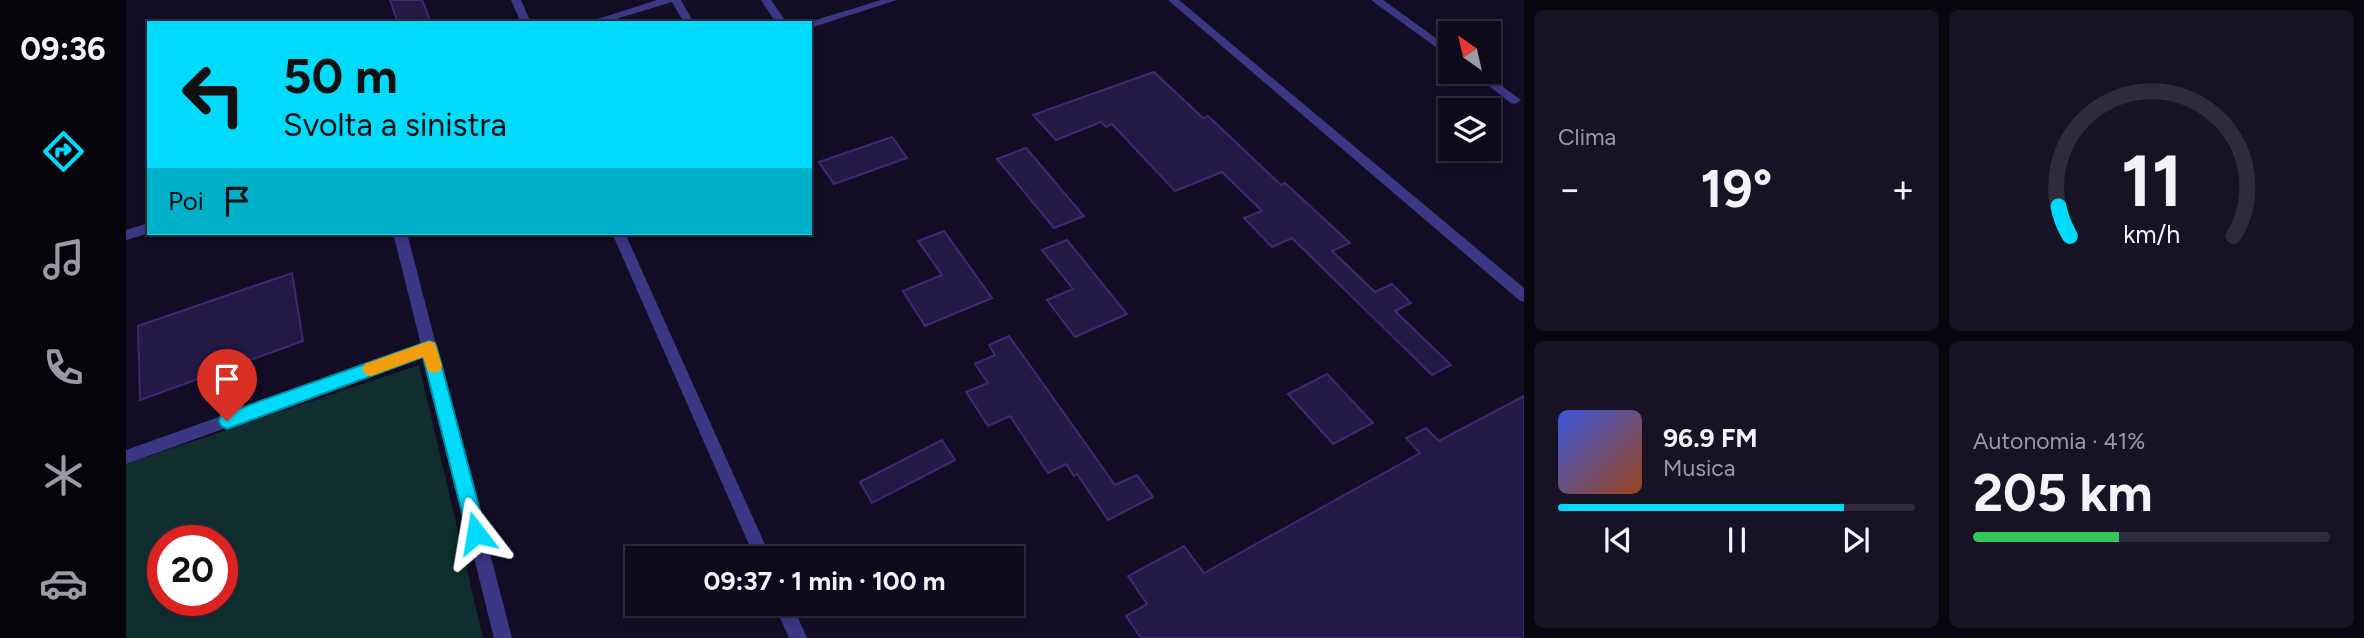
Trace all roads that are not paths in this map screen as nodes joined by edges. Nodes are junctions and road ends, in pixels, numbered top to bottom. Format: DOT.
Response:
graph roads {
  1 [pos="516,0"];
  2 [pos="668,0"];
  3 [pos="676,0"];
  4 [pos="766,0"];
  5 [pos="892,0"];
  6 [pos="1173,0"];
  7 [pos="1376,0"];
  8 [pos="525,21"];
  9 [pos="597,21"];
  10 [pos="689,21"];
  11 [pos="781,21"];
  12 [pos="812,24"];
  13 [pos="1438,45"];
  14 [pos="1493,84"];
  15 [pos="1515,100"];
  16 [pos="147,230"];
  17 [pos="401,235"];
  18 [pos="619,235"];
  19 [pos="126,236"];
  20 [pos="1524,296"];
  21 [pos="429,348"];
  22 [pos="126,457"];
  23 [pos="758,546"];
  24 [pos="789,616"];
  25 [pos="503,638"];
  26 [pos="799,638"];
  1 -- 8 [label="lane"];
  2 -- 9 [label="lane"];
  3 -- 10 [label="lane"];
  4 -- 11 [label="lane"];
  5 -- 12 [label="lane"];
  6 -- 20 [label="lane"];
  7 -- 13 [label="lane"];
  14 -- 15 [label="lane"];
  16 -- 19 [label="lane"];
  17 -- 21 [label="lane"];
  18 -- 23 [label="lane"];
  21 -- 22 [label="lane"];
  21 -- 25 [label="lane"];
  24 -- 26 [label="lane"];
}
